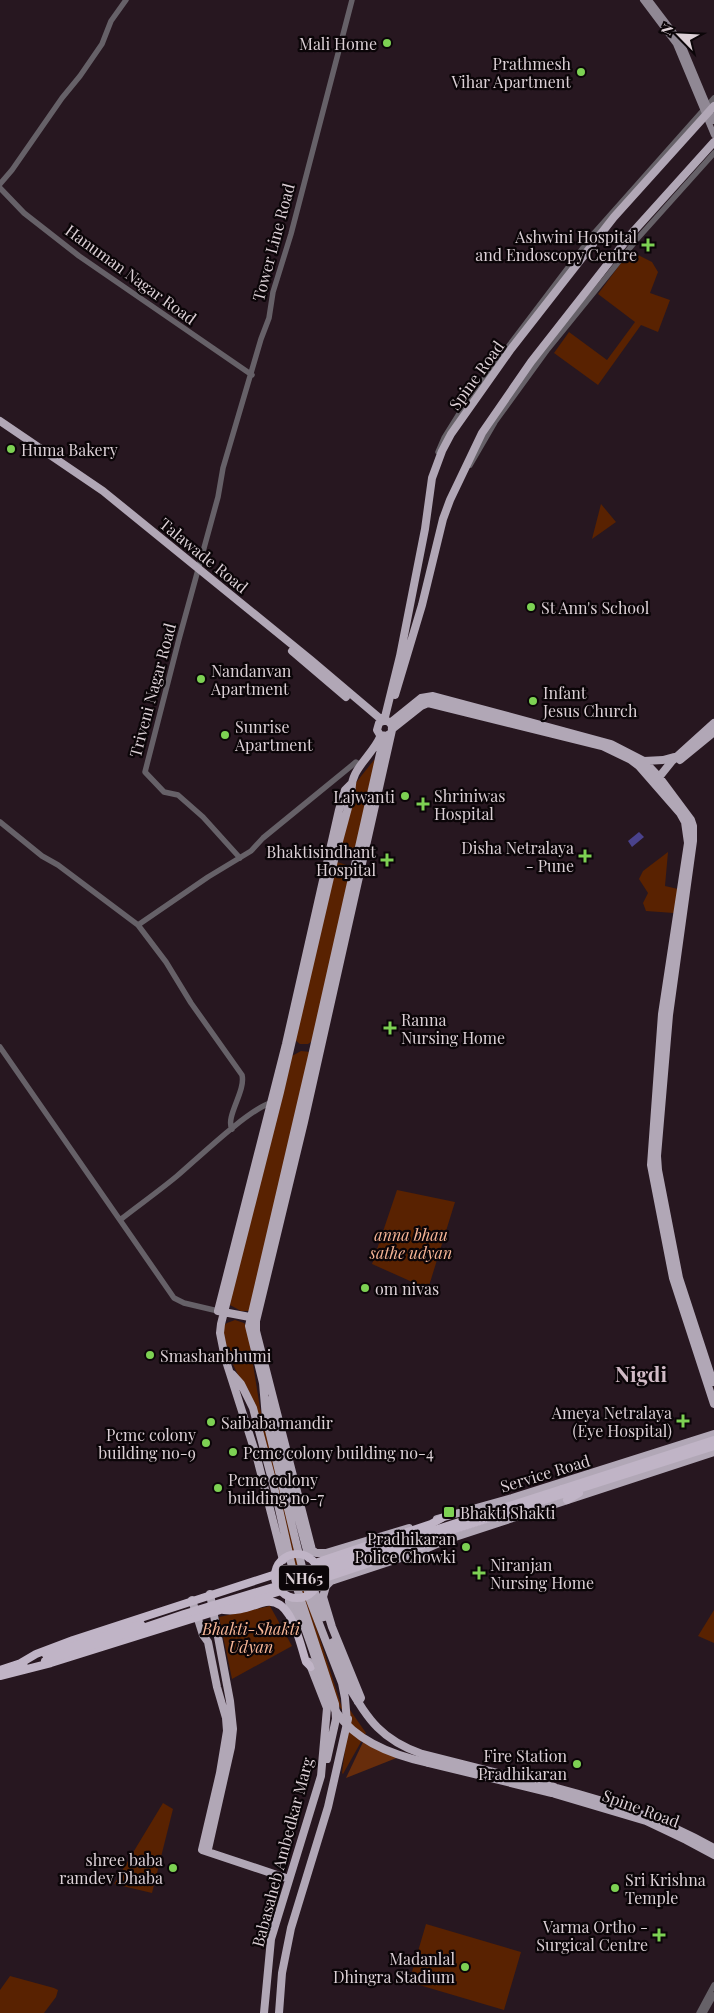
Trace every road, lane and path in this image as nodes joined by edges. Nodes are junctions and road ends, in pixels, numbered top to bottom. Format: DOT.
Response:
graph roads {
  1 [pos="126,0"];
  2 [pos="352,0"];
  3 [pos="643,0"];
  4 [pos="649,0"];
  5 [pos="714,98"];
  6 [pos="708,109"];
  7 [pos="714,120"];
  8 [pos="714,135"];
  9 [pos="714,142"];
  10 [pos="714,153"];
  11 [pos="0,186"];
  12 [pos="252,375"];
  13 [pos="0,421"];
  14 [pos="0,427"];
  15 [pos="437,464"];
  16 [pos="464,469"];
  17 [pos="219,489"];
  18 [pos="99,491"];
  19 [pos="198,571"];
  20 [pos="392,698"];
  21 [pos="714,724"];
  22 [pos="386,727"];
  23 [pos="714,732"];
  24 [pos="676,757"];
  25 [pos="644,761"];
  26 [pos="361,766"];
  27 [pos="658,778"];
  28 [pos="350,784"];
  29 [pos="0,822"];
  30 [pos="240,858"];
  31 [pos="138,925"];
  32 [pos="0,1047"];
  33 [pos="271,1103"];
  34 [pos="232,1130"];
  35 [pos="120,1220"];
  36 [pos="222,1311"];
  37 [pos="254,1317"];
  38 [pos="230,1373"];
  39 [pos="263,1383"];
  40 [pos="714,1386"];
  41 [pos="714,1404"];
  42 [pos="714,1434"];
  43 [pos="714,1440"];
  44 [pos="714,1446"];
  45 [pos="714,1452"];
  46 [pos="631,1470"];
  47 [pos="586,1485"];
  48 [pos="563,1491"];
  49 [pos="442,1518"];
  50 [pos="446,1540"];
  51 [pos="284,1560"];
  52 [pos="312,1560"];
  53 [pos="276,1574"];
  54 [pos="319,1580"];
  55 [pos="314,1590"];
  56 [pos="281,1591"];
  57 [pos="210,1594"];
  58 [pos="292,1597"];
  59 [pos="192,1600"];
  60 [pos="219,1611"];
  61 [pos="198,1618"];
  62 [pos="179,1622"];
  63 [pos="203,1635"];
  64 [pos="218,1645"];
  65 [pos="209,1647"];
  66 [pos="19,1667"];
  67 [pos="0,1670"];
  68 [pos="312,1670"];
  69 [pos="0,1676"];
  70 [pos="347,1684"];
  71 [pos="359,1700"];
  72 [pos="347,1722"];
  73 [pos="321,1776"];
  74 [pos="555,1791"];
  75 [pos="714,1848"];
  76 [pos="205,1851"];
  77 [pos="714,1855"];
  78 [pos="289,1879"];
  79 [pos="714,1985"];
  80 [pos="714,1995"];
  81 [pos="264,2013"];
  82 [pos="279,2013"];
  83 [pos="699,2013"];
  84 [pos="704,2013"];
  1 -- 11 [label="street"];
  2 -- 12 [label="street, Tower Line Road"];
  3 -- 6 [label="main road"];
  4 -- 6 [label="main road"];
  5 -- 6 [label="street, Spine Road"];
  6 -- 7 [label="main road"];
  6 -- 8 [label="main road"];
  6 -- 15 [label="main road, Spine Road"];
  6 -- 15 [label="street, Spine Road"];
  9 -- 16 [label="main road, Spine Road"];
  10 -- 16 [label="street"];
  11 -- 12 [label="street, Hanuman Nagar Road"];
  12 -- 17 [label="street, Tower Line Road"];
  13 -- 18 [label="main road, Talawade Road"];
  14 -- 18 [label="main road, Talawade Road"];
  15 -- 20 [label="main road, Spine Road"];
  16 -- 20 [label="main road, Spine Road"];
  17 -- 19 [label="street, Triveni Nagar Road"];
  18 -- 19 [label="main road, Talawade Road"];
  19 -- 22 [label="main road, Talawade Road"];
  19 -- 30 [label="street, Triveni Nagar Road"];
  20 -- 22 [label="main road, Spine Road"];
  21 -- 24 [label="main road"];
  22 -- 25 [label="main road"];
  22 -- 26 [label="main road"];
  22 -- 27 [label="main road"];
  22 -- 37 [label="main road"];
  23 -- 27 [label="main road"];
  24 -- 25 [label="main road"];
  24 -- 27 [label="main road"];
  25 -- 27 [label="main road"];
  26 -- 28 [label="main road"];
  26 -- 30 [label="street"];
  27 -- 40 [label="main road"];
  27 -- 41 [label="main road"];
  28 -- 33 [label="main road"];
  28 -- 36 [label="main road"];
  29 -- 31 [label="street"];
  30 -- 31 [label="street"];
  31 -- 34 [label="street"];
  32 -- 35 [label="street"];
  33 -- 34 [label="street"];
  33 -- 36 [label="main road"];
  34 -- 35 [label="street"];
  35 -- 36 [label="street"];
  36 -- 37 [label="main road"];
  36 -- 38 [label="main road"];
  37 -- 39 [label="main road"];
  37 -- 49 [label="main road, Service Road"];
  38 -- 51 [label="main road"];
  38 -- 73 [label="main road"];
  39 -- 52 [label="main road"];
  39 -- 72 [label="main road"];
  42 -- 48 [label="main road, Service Road"];
  43 -- 46 [label="highway, NH65"];
  44 -- 46 [label="highway, NH65"];
  45 -- 48 [label="main road"];
  46 -- 47 [label="highway, NH65"];
  47 -- 48 [label="highway, NH65"];
  47 -- 48 [label="highway"];
  48 -- 49 [label="main road, Service Road"];
  48 -- 50 [label="main road"];
  48 -- 66 [label="highway, NH65, bridge"];
  49 -- 52 [label="highway"];
  50 -- 54 [label="highway"];
  50 -- 71 [label="main road"];
  51 -- 52 [label="highway, bridge"];
  51 -- 53 [label="highway, bridge"];
  52 -- 54 [label="highway, bridge"];
  53 -- 56 [label="highway, bridge"];
  53 -- 57 [label="highway"];
  54 -- 55 [label="highway, bridge"];
  55 -- 58 [label="highway, bridge"];
  55 -- 70 [label="main road"];
  56 -- 58 [label="highway, bridge"];
  56 -- 60 [label="highway"];
  57 -- 59 [label="highway"];
  57 -- 60 [label="main road"];
  58 -- 68 [label="main road, Babasaheb Ambedkar Marg"];
  58 -- 74 [label="main road, bridge"];
  59 -- 61 [label="main road"];
  59 -- 66 [label="highway"];
  60 -- 61 [label="highway"];
  60 -- 64 [label="main road"];
  60 -- 68 [label="highway"];
  61 -- 62 [label="highway"];
  61 -- 63 [label="main road"];
  62 -- 63 [label="main road"];
  62 -- 66 [label="highway, NH65"];
  63 -- 65 [label="main road"];
  64 -- 65 [label="main road"];
  64 -- 76 [label="main road"];
  65 -- 76 [label="main road"];
  66 -- 67 [label="highway, NH65"];
  66 -- 69 [label="highway, NH65"];
  68 -- 73 [label="main road, Babasaheb Ambedkar Marg"];
  70 -- 71 [label="main road"];
  70 -- 72 [label="main road, Babasaheb Ambedkar Marg"];
  71 -- 74 [label="main road"];
  72 -- 82 [label="main road, Babasaheb Ambedkar Marg"];
  73 -- 78 [label="main road, Babasaheb Ambedkar Marg"];
  74 -- 75 [label="main road"];
  74 -- 77 [label="main road, Spine Road"];
  76 -- 78 [label="main road"];
  78 -- 81 [label="main road, Babasaheb Ambedkar Marg"];
  79 -- 83 [label="street"];
  80 -- 84 [label="street"];
}
